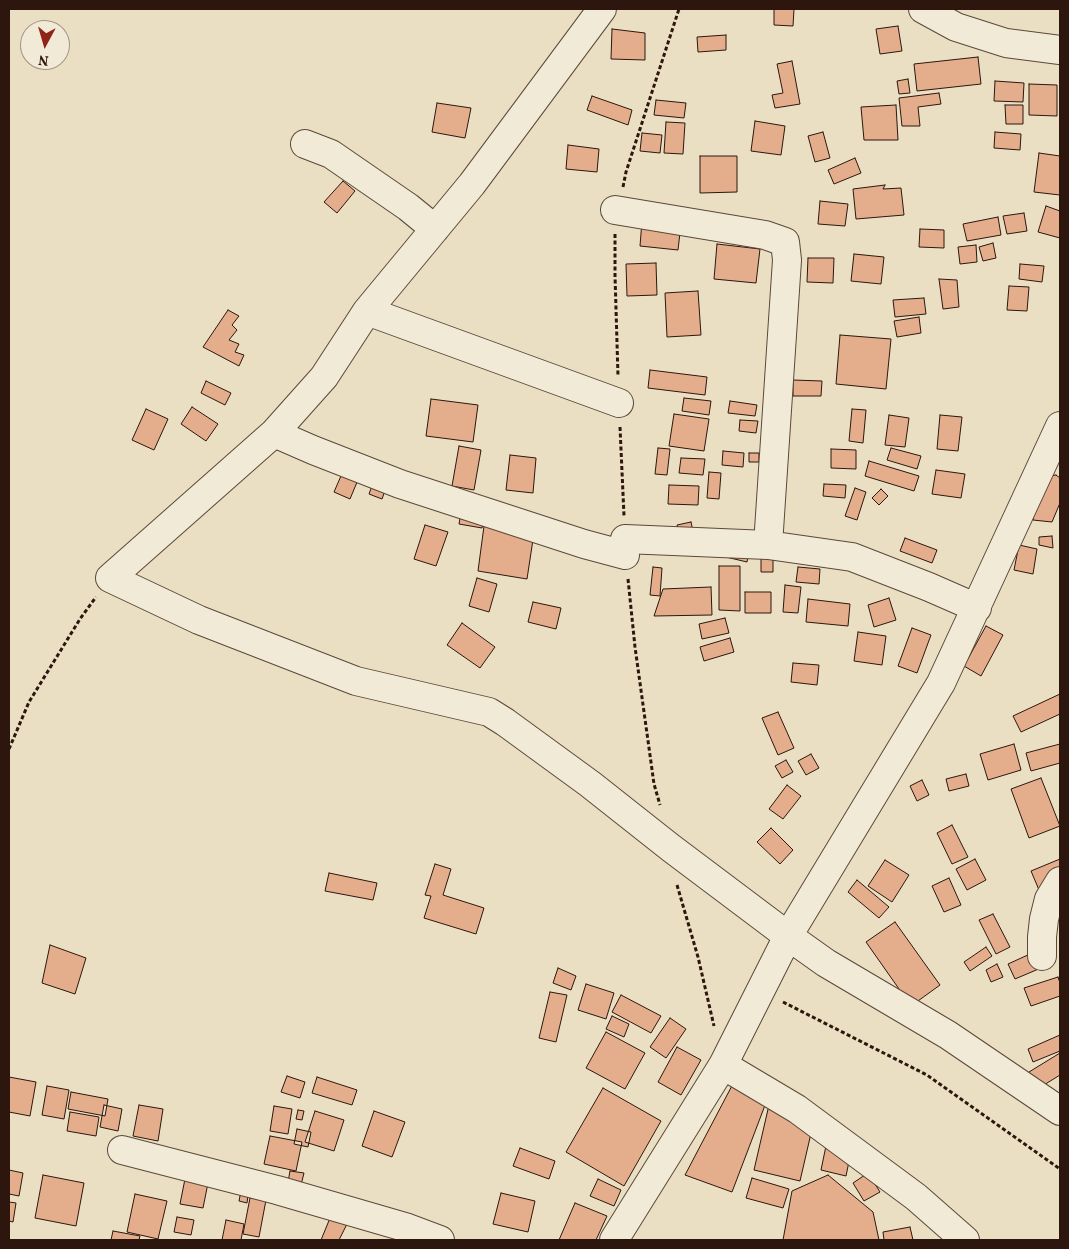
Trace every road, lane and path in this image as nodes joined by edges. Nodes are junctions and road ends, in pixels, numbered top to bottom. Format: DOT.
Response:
graph roads {
  1 [pos="602,9"];
  2 [pos="923,9"];
  3 [pos="1060,50"];
  4 [pos="305,144"];
  5 [pos="616,210"];
  6 [pos="435,229"];
  7 [pos="367,311"];
  8 [pos="619,403"];
  9 [pos="1060,426"];
  10 [pos="274,433"];
  11 [pos="768,544"];
  12 [pos="110,578"];
  13 [pos="977,608"];
  14 [pos="9,749"];
  15 [pos="1060,881"];
  16 [pos="788,936"];
  17 [pos="1042,956"];
  18 [pos="760,991"];
  19 [pos="723,1065"];
  20 [pos="1060,1111"];
  21 [pos="122,1150"];
  22 [pos="1060,1169"];
  23 [pos="440,1240"];
  24 [pos="614,1240"];
  25 [pos="964,1240"];
  1 -- 6 [label="street"];
  2 -- 3 [label="street"];
  4 -- 6 [label="street"];
  5 -- 11 [label="street"];
  6 -- 7 [label="street"];
  7 -- 8 [label="street"];
  7 -- 10 [label="street"];
  9 -- 13 [label="street"];
  10 -- 11 [label="street"];
  10 -- 12 [label="street"];
  11 -- 13 [label="street"];
  12 -- 14 [label="path"];
  12 -- 16 [label="street"];
  13 -- 16 [label="street"];
  15 -- 17 [label="street"];
  16 -- 18 [label="street"];
  16 -- 20 [label="street"];
  18 -- 19 [label="street"];
  18 -- 22 [label="path"];
  19 -- 24 [label="street"];
  19 -- 25 [label="street"];
  21 -- 23 [label="street"];
}
